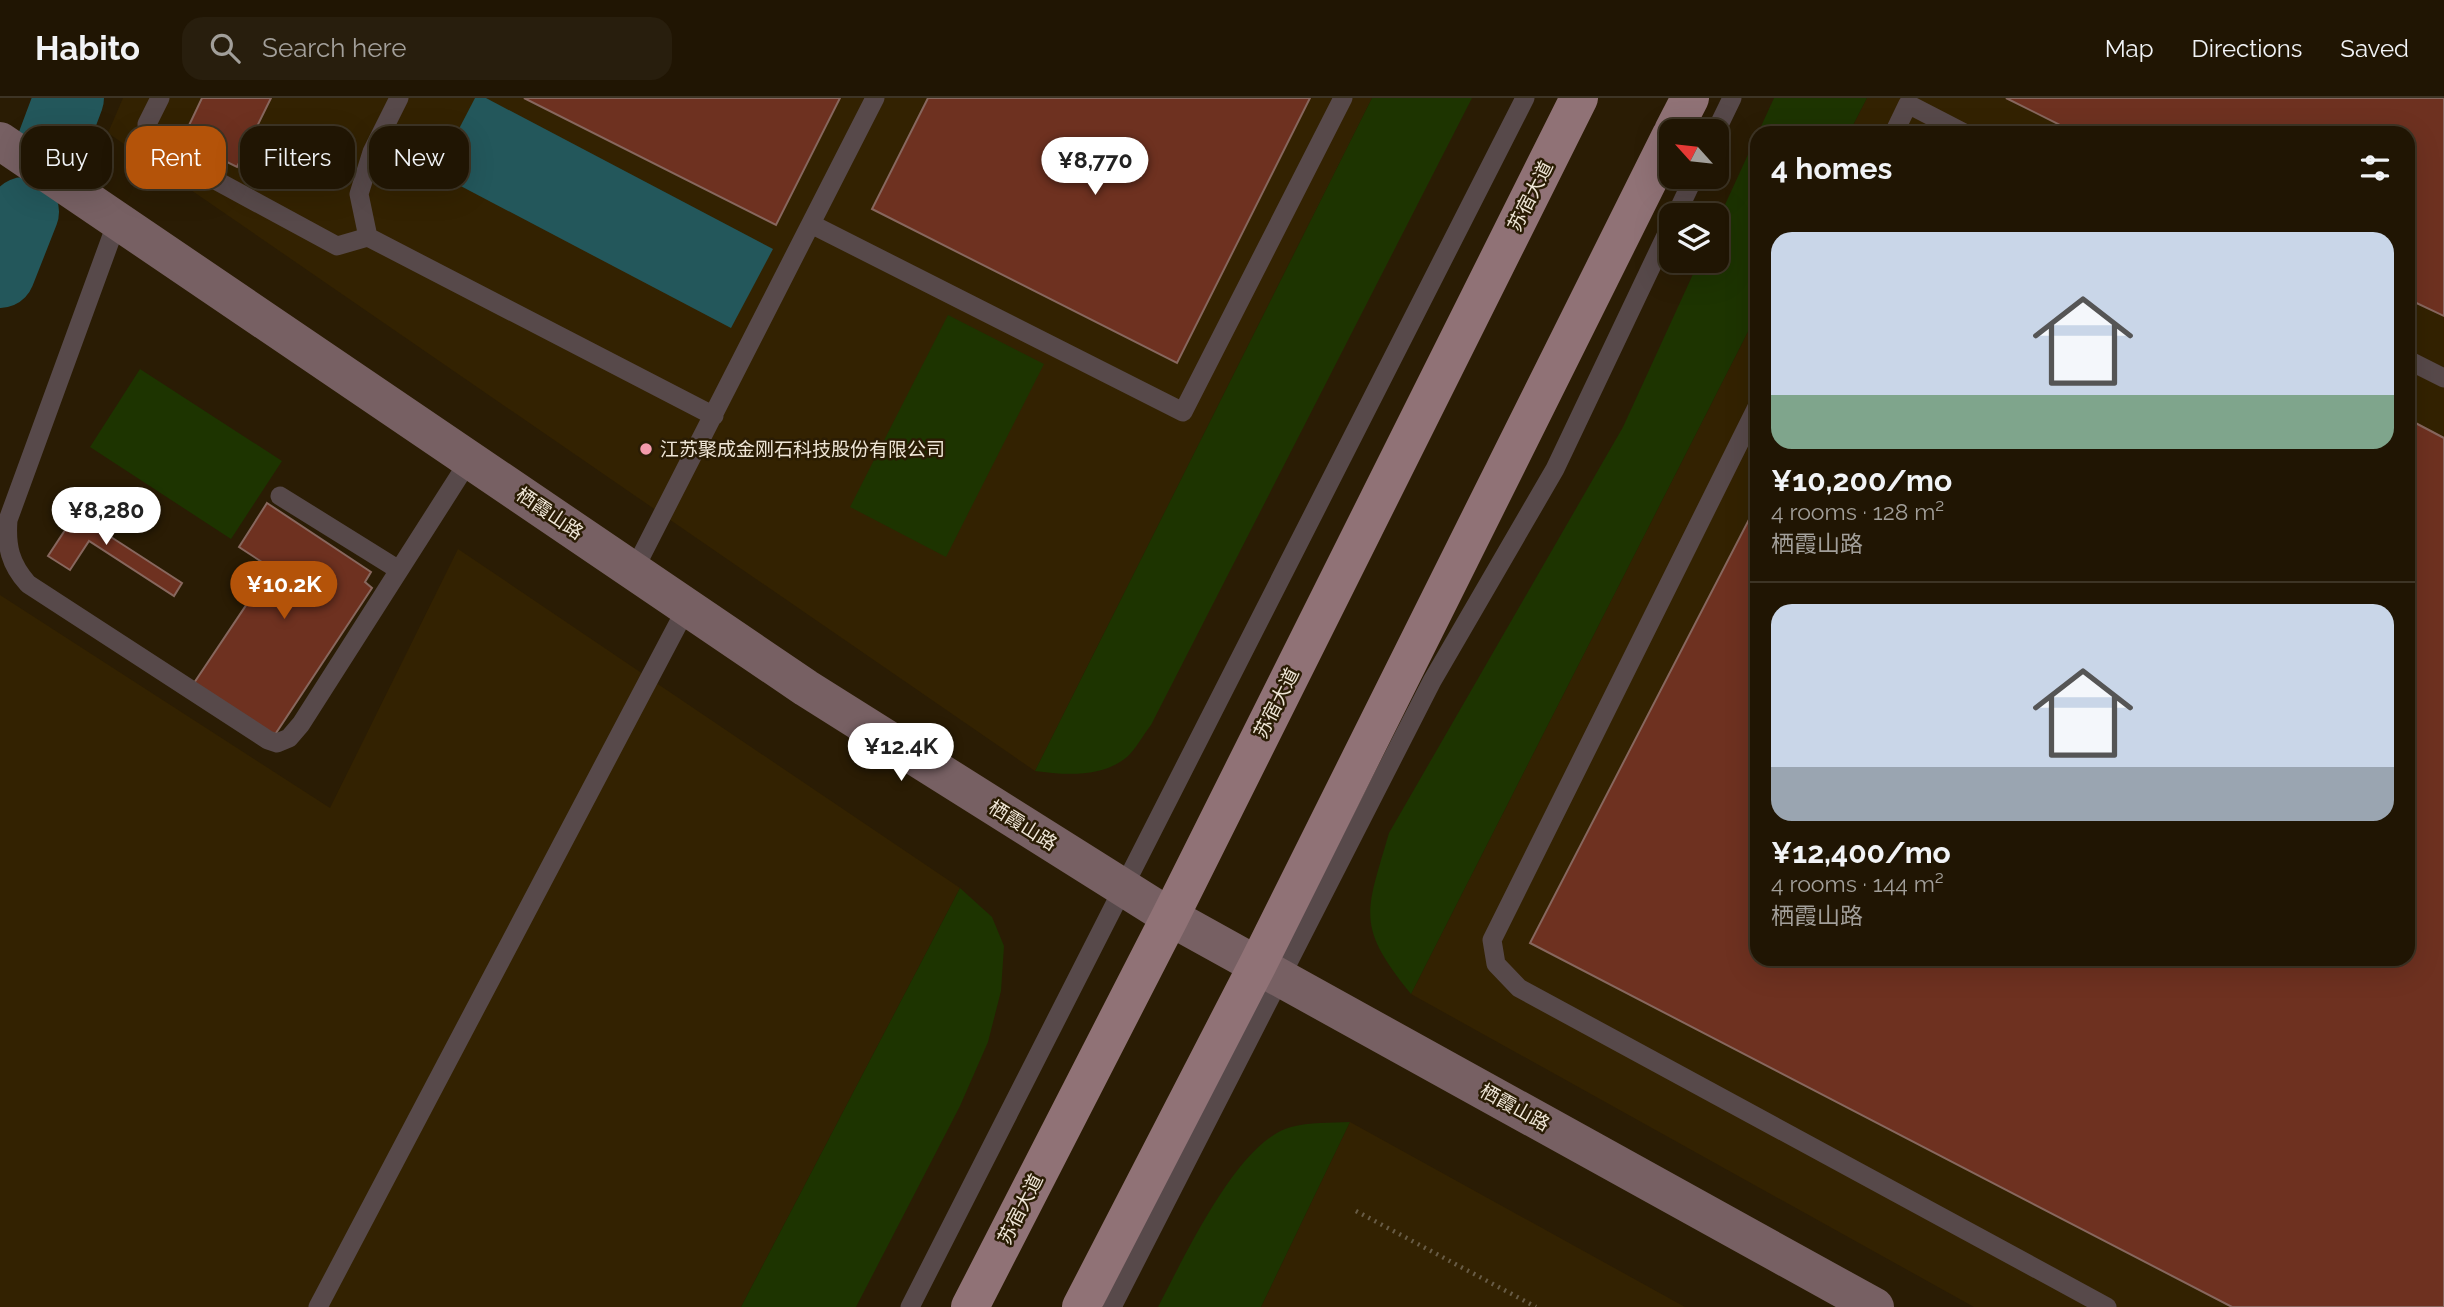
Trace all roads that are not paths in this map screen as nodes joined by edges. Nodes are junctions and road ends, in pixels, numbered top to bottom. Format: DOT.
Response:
graph roads {
  1 [pos="160,98"];
  2 [pos="400,98"];
  3 [pos="875,98"];
  4 [pos="1343,98"];
  5 [pos="1525,98"];
  6 [pos="1579,98"];
  7 [pos="1690,98"];
  8 [pos="1732,98"];
  9 [pos="1909,101"];
  10 [pos="1679,119"];
  11 [pos="1722,119"];
  12 [pos="1897,126"];
  13 [pos="1952,126"];
  14 [pos="0,141"];
  15 [pos="1659,160"];
  16 [pos="118,219"];
  17 [pos="811,224"];
  18 [pos="368,237"];
  19 [pos="1659,250"];
  20 [pos="2415,364"];
  21 [pos="2444,378"];
  22 [pos="713,416"];
  23 [pos="1750,421"];
  24 [pos="470,459"];
  25 [pos="280,496"];
  26 [pos="399,570"];
  27 [pos="634,570"];
  28 [pos="687,607"];
  29 [pos="1125,888"];
  30 [pos="1170,917"];
  31 [pos="1270,971"];
  32 [pos="318,1307"];
  33 [pos="910,1307"];
  34 [pos="970,1307"];
  35 [pos="1081,1307"];
  36 [pos="1112,1307"];
  37 [pos="1875,1307"];
  38 [pos="2107,1307"];
  1 -- 18 [label="lane"];
  2 -- 18 [label="lane"];
  3 -- 17 [label="lane"];
  4 -- 17 [label="lane"];
  5 -- 29 [label="lane"];
  6 -- 30 [label="main road, 苏宿大道"];
  7 -- 10 [label="main road"];
  8 -- 11 [label="lane"];
  9 -- 12 [label="lane"];
  9 -- 13 [label="lane"];
  14 -- 16 [label="street, 栖霞山路"];
  15 -- 31 [label="main road"];
  16 -- 24 [label="street, 栖霞山路"];
  16 -- 26 [label="lane"];
  17 -- 22 [label="lane"];
  18 -- 22 [label="lane"];
  19 -- 31 [label="lane"];
  20 -- 21 [label="lane"];
  22 -- 27 [label="lane"];
  23 -- 38 [label="lane"];
  24 -- 26 [label="lane"];
  24 -- 27 [label="street, 栖霞山路"];
  25 -- 26 [label="lane"];
  27 -- 28 [label="street, 栖霞山路"];
  28 -- 29 [label="street, 栖霞山路"];
  28 -- 32 [label="lane"];
  29 -- 30 [label="street, 栖霞山路"];
  29 -- 33 [label="lane"];
  30 -- 31 [label="street, 栖霞山路"];
  30 -- 34 [label="main road, 苏宿大道"];
  31 -- 35 [label="main road"];
  31 -- 36 [label="lane"];
  31 -- 37 [label="street, 栖霞山路"];
}
